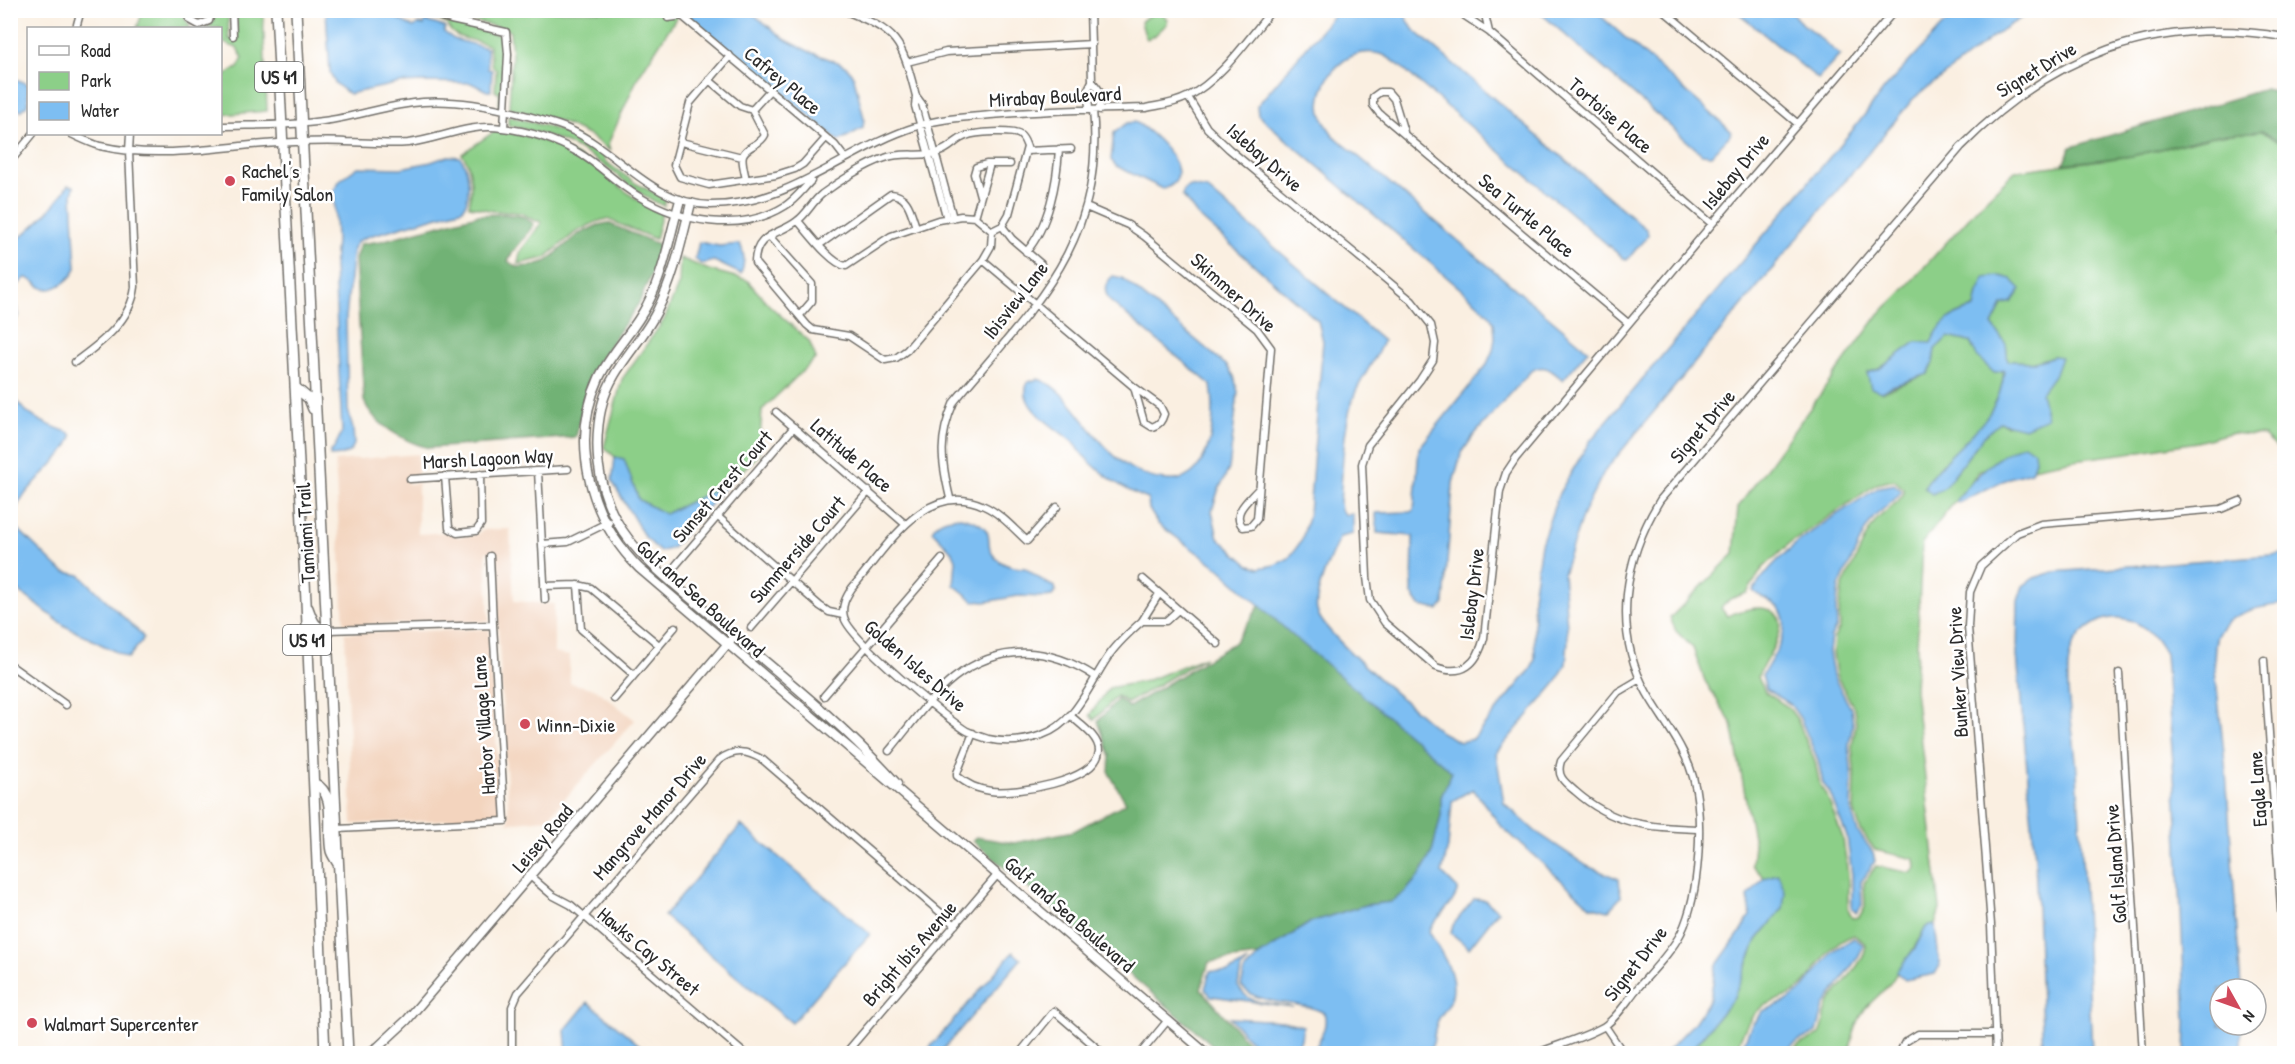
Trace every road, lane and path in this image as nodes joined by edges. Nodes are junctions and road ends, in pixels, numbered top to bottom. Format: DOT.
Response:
graph roads {
  1 [pos="81,10"];
  2 [pos="188,10"];
  3 [pos="212,10"];
  4 [pos="232,10"];
  5 [pos="276,10"];
  6 [pos="296,10"];
  7 [pos="421,10"];
  8 [pos="843,10"];
  9 [pos="1090,10"];
  10 [pos="1272,10"];
  11 [pos="1461,10"];
  12 [pos="1484,10"];
  13 [pos="1663,10"];
  14 [pos="1895,10"];
  15 [pos="668,18"];
  16 [pos="195,26"];
  17 [pos="76,27"];
  18 [pos="1489,32"];
  19 [pos="233,36"];
  20 [pos="2284,37"];
  21 [pos="1092,44"];
  22 [pos="730,56"];
  23 [pos="907,62"];
  24 [pos="709,80"];
  25 [pos="1092,81"];
  26 [pos="770,90"];
  27 [pos="916,96"];
  28 [pos="1188,97"];
  29 [pos="752,110"];
  30 [pos="1094,110"];
  31 [pos="505,111"];
  32 [pos="302,123"];
  33 [pos="928,123"];
  34 [pos="1797,123"];
  35 [pos="282,124"];
  36 [pos="920,125"];
  37 [pos="222,126"];
  38 [pos="504,128"];
  39 [pos="1404,132"];
  40 [pos="32,135"];
  41 [pos="73,135"];
  42 [pos="130,135"];
  43 [pos="825,138"];
  44 [pos="303,142"];
  45 [pos="681,142"];
  46 [pos="282,143"];
  47 [pos="1059,149"];
  48 [pos="1071,149"];
  49 [pos="129,151"];
  50 [pos="1026,151"];
  51 [pos="936,153"];
  52 [pos="928,155"];
  53 [pos="742,157"];
  54 [pos="845,158"];
  55 [pos="10,162"];
  56 [pos="990,164"];
  57 [pos="1010,164"];
  58 [pos="814,177"];
  59 [pos="746,180"];
  60 [pos="980,196"];
  61 [pos="680,200"];
  62 [pos="691,203"];
  63 [pos="1086,207"];
  64 [pos="676,214"];
  65 [pos="975,217"];
  66 [pos="687,218"];
  67 [pos="950,218"];
  68 [pos="798,221"];
  69 [pos="1712,224"];
  70 [pos="1002,226"];
  71 [pos="916,227"];
  72 [pos="992,231"];
  73 [pos="769,236"];
  74 [pos="819,244"];
  75 [pos="1026,252"];
  76 [pos="983,260"];
  77 [pos="1041,264"];
  78 [pos="1036,304"];
  79 [pos="800,315"];
  80 [pos="1628,323"];
  81 [pos="75,362"];
  82 [pos="294,387"];
  83 [pos="1134,387"];
  84 [pos="776,412"];
  85 [pos="317,420"];
  86 [pos="794,428"];
  87 [pos="568,469"];
  88 [pos="538,471"];
  89 [pos="480,474"];
  90 [pos="445,476"];
  91 [pos="410,479"];
  92 [pos="1259,488"];
  93 [pos="869,491"];
  94 [pos="950,498"];
  95 [pos="2240,501"];
  96 [pos="1057,507"];
  97 [pos="717,516"];
  98 [pos="615,519"];
  99 [pos="605,524"];
  100 [pos="905,524"];
  101 [pos="542,544"];
  102 [pos="490,556"];
  103 [pos="942,559"];
  104 [pos="676,565"];
  105 [pos="1143,579"];
  106 [pos="792,581"];
  107 [pos="578,585"];
  108 [pos="544,586"];
  109 [pos="1159,594"];
  110 [pos="545,600"];
  111 [pos="306,601"];
  112 [pos="1178,610"];
  113 [pos="843,615"];
  114 [pos="1142,621"];
  115 [pos="493,625"];
  116 [pos="675,627"];
  117 [pos="751,628"];
  118 [pos="328,630"];
  119 [pos="734,636"];
  120 [pos="728,644"];
  121 [pos="1218,644"];
  122 [pos="659,645"];
  123 [pos="867,647"];
  124 [pos="2264,660"];
  125 [pos="10,665"];
  126 [pos="2119,672"];
  127 [pos="634,675"];
  128 [pos="1096,676"];
  129 [pos="1641,679"];
  130 [pos="824,696"];
  131 [pos="614,699"];
  132 [pos="931,703"];
  133 [pos="66,705"];
  134 [pos="1070,715"];
  135 [pos="972,733"];
  136 [pos="889,751"];
  137 [pos="314,783"];
  138 [pos="911,800"];
  139 [pos="338,829"];
  140 [pos="1697,829"];
  141 [pos="339,866"];
  142 [pos="998,874"];
  143 [pos="530,876"];
  144 [pos="584,917"];
  145 [pos="955,925"];
  146 [pos="2284,952"];
  147 [pos="1168,1020"];
  148 [pos="1605,1026"];
  149 [pos="1996,1034"];
  150 [pos="326,1053"];
  151 [pos="348,1053"];
  152 [pos="367,1053"];
  153 [pos="512,1053"];
  154 [pos="745,1053"];
  155 [pos="845,1053"];
  156 [pos="1019,1053"];
  157 [pos="1104,1053"];
  158 [pos="1140,1053"];
  159 [pos="1207,1053"];
  160 [pos="1535,1053"];
  161 [pos="1624,1053"];
  162 [pos="1899,1053"];
  163 [pos="1996,1053"];
  164 [pos="2143,1053"];
  1 -- 17 [label="street"];
  2 -- 16 [label="street"];
  3 -- 16 [label="street"];
  4 -- 19 [label="street"];
  5 -- 35 [label="main road, Tamiami Trail / US 41"];
  6 -- 32 [label="main road, Tamiami Trail / US 41"];
  7 -- 31 [label="street"];
  8 -- 23 [label="street"];
  9 -- 21 [label="street"];
  10 -- 28 [label="street, Mirabay Boulevard"];
  11 -- 18 [label="street, Tortoise Place"];
  12 -- 18 [label="street"];
  13 -- 34 [label="street"];
  14 -- 34 [label="street, Islebay Drive"];
  15 -- 22 [label="street, Cafrey Place"];
  18 -- 69 [label="street, Tortoise Place"];
  20 -- 129 [label="street, Signet Drive"];
  21 -- 23 [label="street"];
  21 -- 25 [label="street"];
  22 -- 24 [label="street"];
  22 -- 26 [label="street, Cafrey Place"];
  23 -- 27 [label="street"];
  24 -- 29 [label="street"];
  24 -- 45 [label="street"];
  25 -- 30 [label="street"];
  25 -- 30 [label="street"];
  26 -- 29 [label="street"];
  26 -- 43 [label="street, Cafrey Place"];
  27 -- 33 [label="street"];
  27 -- 36 [label="street"];
  28 -- 30 [label="street, Mirabay Boulevard"];
  28 -- 80 [label="street, Islebay Drive"];
  29 -- 53 [label="street"];
  30 -- 33 [label="street, Mirabay Boulevard"];
  30 -- 63 [label="street, Ibisview Lane"];
  31 -- 32 [label="street, Mirabay Boulevard"];
  31 -- 38 [label="street"];
  31 -- 61 [label="street, Mirabay Boulevard"];
  32 -- 35 [label="street, Mirabay Boulevard"];
  32 -- 44 [label="main road, Tamiami Trail / US 41"];
  33 -- 36 [label="street, Mirabay Boulevard"];
  33 -- 51 [label="street"];
  34 -- 69 [label="street, Islebay Drive"];
  35 -- 37 [label="street, Mirabay Boulevard"];
  35 -- 46 [label="main road, Tamiami Trail / US 41"];
  36 -- 52 [label="street"];
  36 -- 54 [label="street, Mirabay Boulevard"];
  38 -- 44 [label="street, Mirabay Boulevard"];
  38 -- 64 [label="street, Mirabay Boulevard"];
  39 -- 39 [label="street, Sea Turtle Place"];
  39 -- 80 [label="street, Sea Turtle Place"];
  40 -- 55 [label="street"];
  41 -- 49 [label="street, Mirabay Boulevard"];
  42 -- 49 [label="street"];
  43 -- 54 [label="street, Cafrey Place"];
  43 -- 59 [label="street"];
  44 -- 46 [label="street, Mirabay Boulevard"];
  44 -- 85 [label="main road, Tamiami Trail / US 41"];
  45 -- 53 [label="street"];
  45 -- 59 [label="street"];
  46 -- 49 [label="street, Mirabay Boulevard"];
  46 -- 82 [label="main road, Tamiami Trail / US 41"];
  47 -- 48 [label="street"];
  47 -- 50 [label="street"];
  47 -- 75 [label="street"];
  49 -- 81 [label="street"];
  50 -- 51 [label="street"];
  50 -- 70 [label="street"];
  51 -- 52 [label="street"];
  51 -- 67 [label="street"];
  52 -- 67 [label="street"];
  52 -- 68 [label="street"];
  53 -- 59 [label="street"];
  54 -- 58 [label="street, Mirabay Boulevard"];
  56 -- 57 [label="street"];
  56 -- 60 [label="street"];
  56 -- 60 [label="street"];
  58 -- 62 [label="street, Mirabay Boulevard"];
  58 -- 66 [label="street, Mirabay Boulevard"];
  60 -- 65 [label="street"];
  61 -- 62 [label="street, Mirabay Boulevard"];
  61 -- 64 [label="street, Golf and Sea Boulevard"];
  62 -- 66 [label="street, Golf and Sea Boulevard"];
  63 -- 78 [label="street, Ibisview Lane"];
  63 -- 92 [label="street, Skimmer Drive"];
  64 -- 66 [label="street, Mirabay Boulevard"];
  64 -- 99 [label="street, Golf and Sea Boulevard"];
  65 -- 67 [label="street"];
  65 -- 72 [label="street"];
  66 -- 98 [label="street, Golf and Sea Boulevard"];
  67 -- 71 [label="street"];
  68 -- 73 [label="street"];
  68 -- 74 [label="street"];
  69 -- 80 [label="street, Islebay Drive"];
  70 -- 72 [label="street"];
  70 -- 75 [label="street"];
  71 -- 74 [label="street"];
  71 -- 74 [label="street"];
  72 -- 76 [label="street"];
  73 -- 79 [label="street"];
  73 -- 79 [label="street"];
  75 -- 77 [label="street"];
  76 -- 78 [label="street"];
  76 -- 79 [label="street"];
  78 -- 83 [label="street"];
  78 -- 94 [label="street, Ibisview Lane"];
  82 -- 85 [label="main road"];
  82 -- 111 [label="main road, Tamiami Trail / US 41"];
  83 -- 83 [label="street"];
  84 -- 86 [label="street, Latitude Place"];
  85 -- 118 [label="main road, Tamiami Trail / US 41"];
  86 -- 93 [label="street, Latitude Place"];
  86 -- 97 [label="street, Sunset Crest Court"];
  87 -- 88 [label="street, Marsh Lagoon Way"];
  88 -- 89 [label="street, Marsh Lagoon Way"];
  88 -- 101 [label="street"];
  89 -- 90 [label="street, Marsh Lagoon Way"];
  89 -- 90 [label="street"];
  90 -- 91 [label="street, Marsh Lagoon Way"];
  92 -- 92 [label="street, Skimmer Drive"];
  93 -- 100 [label="street, Latitude Place"];
  93 -- 106 [label="street, Summerside Court"];
  94 -- 96 [label="street"];
  94 -- 100 [label="street, Golden Isles Drive"];
  95 -- 149 [label="street, Bunker View Drive"];
  97 -- 104 [label="street, Sunset Crest Court"];
  97 -- 106 [label="street"];
  98 -- 99 [label="street"];
  98 -- 119 [label="street, Golf and Sea Boulevard"];
  99 -- 101 [label="street"];
  99 -- 120 [label="street, Golf and Sea Boulevard"];
  100 -- 113 [label="street, Golden Isles Drive"];
  101 -- 108 [label="street"];
  102 -- 115 [label="street"];
  103 -- 123 [label="street"];
  105 -- 109 [label="street"];
  106 -- 113 [label="street"];
  106 -- 117 [label="street, Summerside Court"];
  107 -- 108 [label="street"];
  107 -- 122 [label="street"];
  107 -- 127 [label="street"];
  108 -- 110 [label="street"];
  109 -- 112 [label="street"];
  109 -- 114 [label="street, Golden Isles Drive"];
  111 -- 118 [label="main road"];
  111 -- 137 [label="main road, Tamiami Trail / US 41"];
  112 -- 114 [label="street"];
  112 -- 121 [label="street"];
  113 -- 123 [label="street, Golden Isles Drive"];
  114 -- 128 [label="street, Golden Isles Drive"];
  115 -- 118 [label="street"];
  115 -- 139 [label="street, Harbor Village Lane"];
  116 -- 122 [label="street"];
  118 -- 139 [label="main road, Tamiami Trail / US 41"];
  119 -- 120 [label="street, Leisey Road"];
  119 -- 138 [label="street, Golf and Sea Boulevard"];
  120 -- 138 [label="street, Golf and Sea Boulevard"];
  120 -- 143 [label="street, Leisey Road"];
  122 -- 127 [label="street"];
  123 -- 130 [label="street"];
  123 -- 132 [label="street, Golden Isles Drive"];
  124 -- 146 [label="street, Eagle Lane"];
  125 -- 133 [label="street"];
  126 -- 164 [label="street, Golf Island Drive"];
  127 -- 131 [label="street"];
  128 -- 132 [label="street"];
  128 -- 134 [label="street, Golden Isles Drive"];
  129 -- 140 [label="street, Signet Drive"];
  129 -- 140 [label="street"];
  132 -- 135 [label="street, Golden Isles Drive"];
  132 -- 136 [label="street"];
  134 -- 135 [label="street, Golden Isles Drive"];
  134 -- 135 [label="street"];
  137 -- 141 [label="main road"];
  137 -- 150 [label="main road, Tamiami Trail / US 41"];
  138 -- 142 [label="street, Golf and Sea Boulevard"];
  139 -- 141 [label="main road, Tamiami Trail / US 41"];
  140 -- 148 [label="street, Signet Drive"];
  141 -- 151 [label="main road, Tamiami Trail / US 41"];
  142 -- 145 [label="street, Bright Ibis Avenue"];
  142 -- 147 [label="street, Golf and Sea Boulevard"];
  143 -- 144 [label="street, Hawks Cay Street"];
  143 -- 152 [label="street, Leisey Road"];
  144 -- 145 [label="street, Mangrove Manor Drive"];
  144 -- 153 [label="street, Mangrove Manor Drive"];
  144 -- 154 [label="street, Hawks Cay Street"];
  145 -- 155 [label="street, Bright Ibis Avenue"];
  147 -- 158 [label="street"];
  147 -- 159 [label="street, Golf and Sea Boulevard"];
  148 -- 160 [label="street, Signet Drive"];
  148 -- 161 [label="street"];
  149 -- 162 [label="street"];
  149 -- 163 [label="street, Bunker View Drive"];
  156 -- 157 [label="street"];
}
